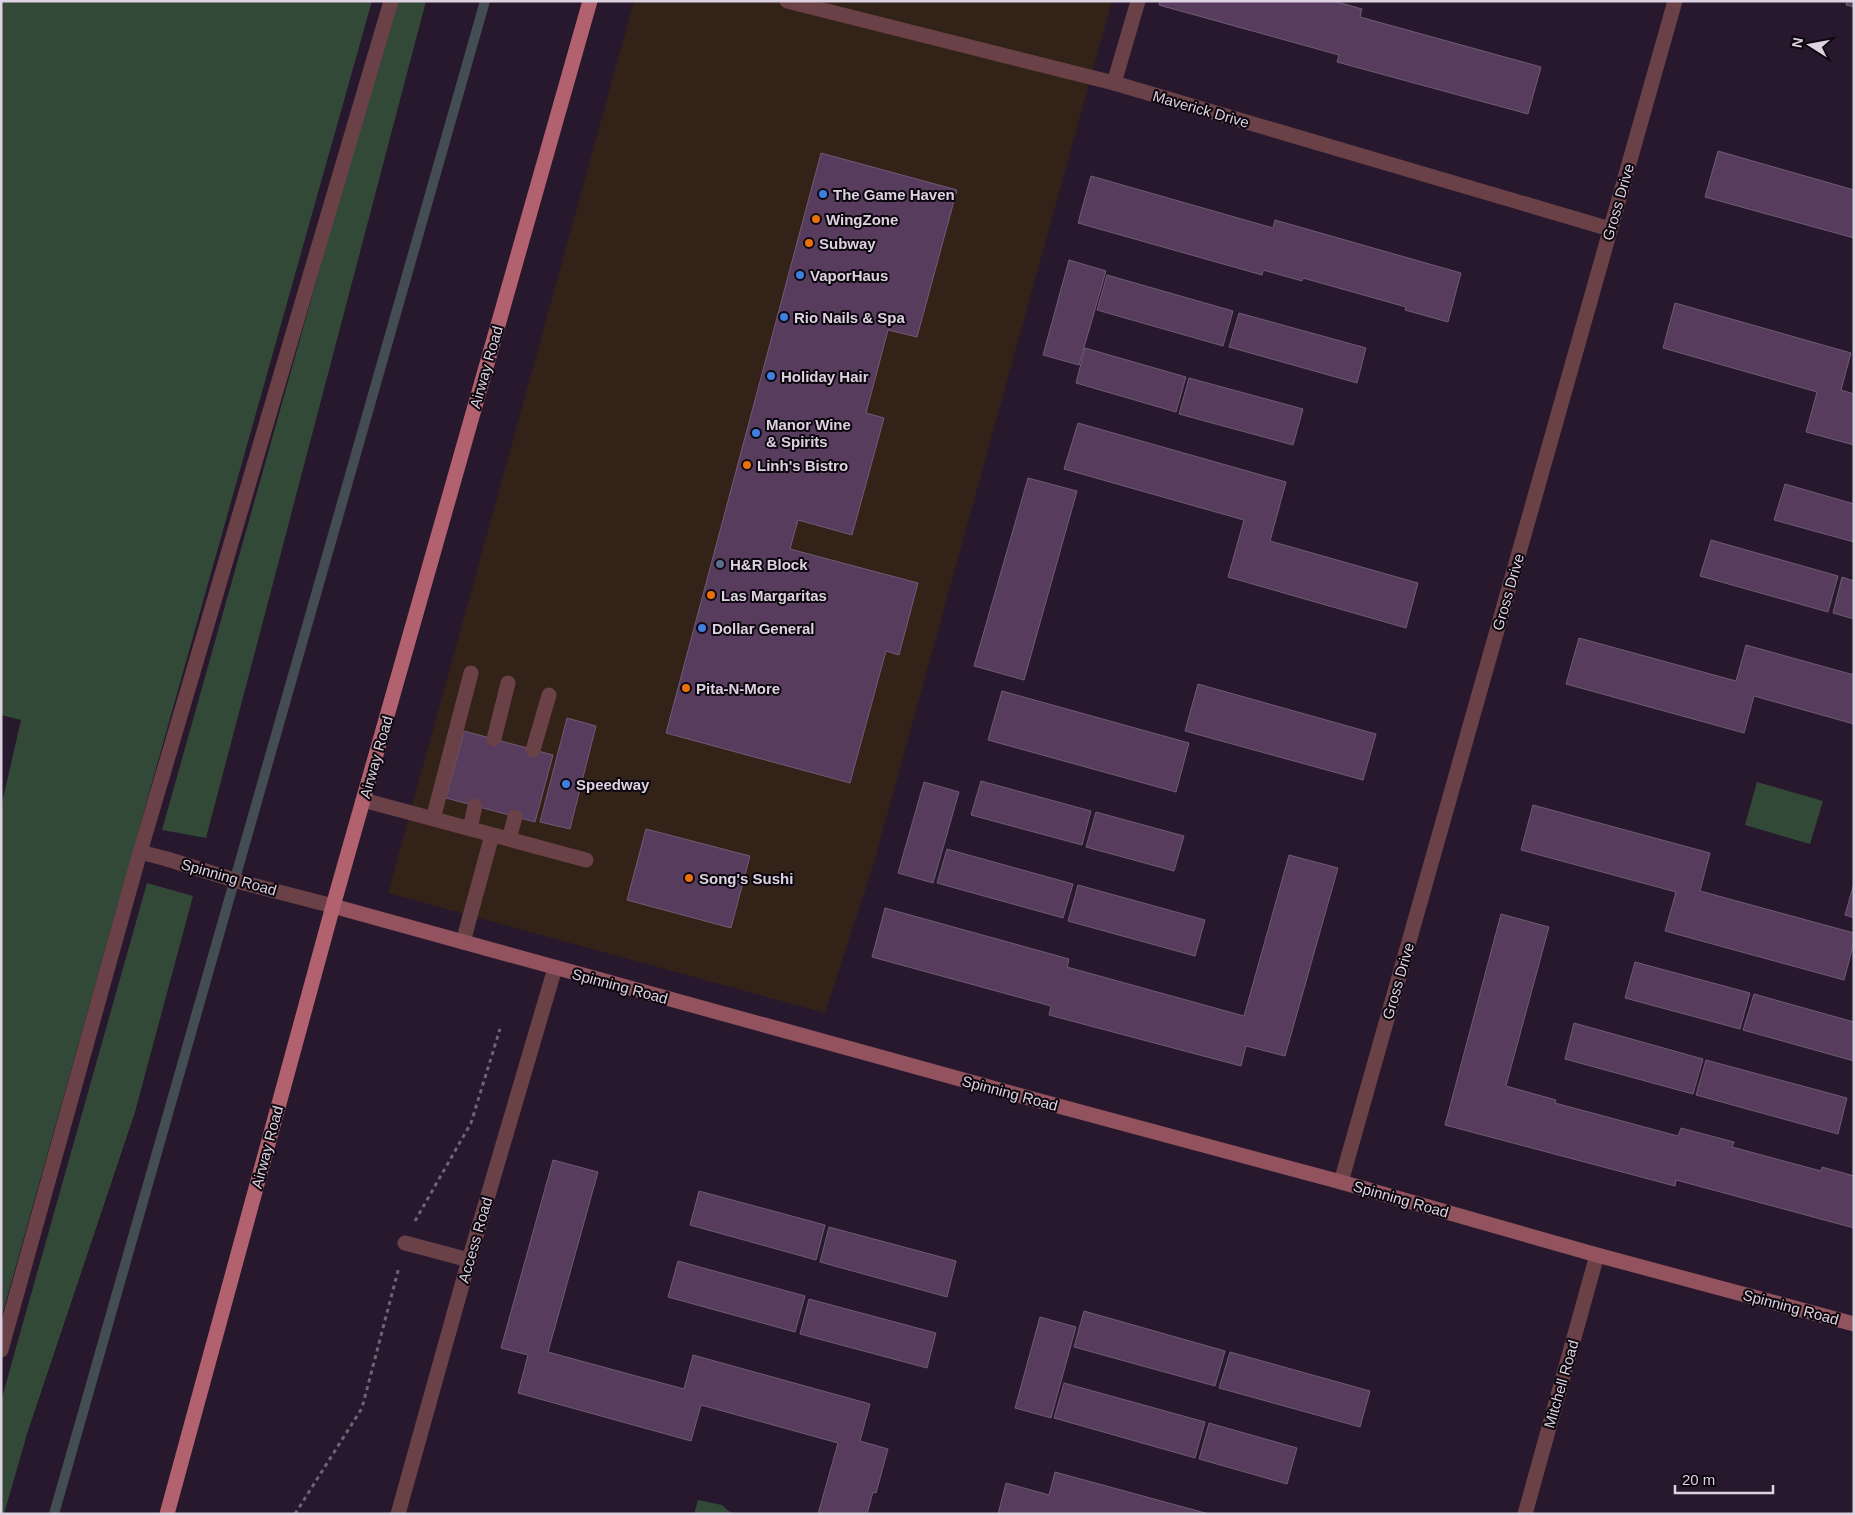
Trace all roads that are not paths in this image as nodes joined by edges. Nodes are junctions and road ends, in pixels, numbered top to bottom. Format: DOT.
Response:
graph roads {
  1 [pos="390,1"];
  2 [pos="590,1"];
  3 [pos="788,1"];
  4 [pos="1138,1"];
  5 [pos="1675,1"];
  6 [pos="1114,83"];
  7 [pos="1610,230"];
  8 [pos="472,673"];
  9 [pos="508,683"];
  10 [pos="549,695"];
  11 [pos="494,739"];
  12 [pos="534,750"];
  13 [pos="363,800"];
  14 [pos="476,806"];
  15 [pos="516,817"];
  16 [pos="433,818"];
  17 [pos="470,829"];
  18 [pos="492,835"];
  19 [pos="509,839"];
  20 [pos="140,852"];
  21 [pos="586,860"];
  22 [pos="333,906"];
  23 [pos="463,942"];
  24 [pos="555,968"];
  25 [pos="1341,1182"];
  26 [pos="405,1244"];
  27 [pos="1597,1255"];
  28 [pos="468,1260"];
  29 [pos="1854,1324"];
  30 [pos="1,1350"];
  31 [pos="166,1514"];
  32 [pos="398,1514"];
  33 [pos="1525,1514"];
  1 -- 20 [label="street"];
  2 -- 13 [label="main road, Airway Road"];
  3 -- 6 [label="street, Maverick Drive"];
  4 -- 6 [label="street"];
  5 -- 7 [label="street, Gross Drive"];
  6 -- 7 [label="street, Maverick Drive"];
  7 -- 25 [label="street, Gross Drive"];
  8 -- 16 [label="street"];
  9 -- 11 [label="street"];
  10 -- 12 [label="street"];
  13 -- 16 [label="street"];
  13 -- 22 [label="main road, Airway Road"];
  14 -- 17 [label="street"];
  15 -- 19 [label="street"];
  16 -- 17 [label="street"];
  17 -- 18 [label="street"];
  18 -- 19 [label="street"];
  18 -- 23 [label="street"];
  19 -- 21 [label="street"];
  20 -- 22 [label="street, Spinning Road"];
  20 -- 30 [label="street"];
  22 -- 23 [label="street, Spinning Road"];
  22 -- 31 [label="main road, Airway Road"];
  23 -- 24 [label="street, Spinning Road"];
  24 -- 25 [label="street, Spinning Road"];
  24 -- 28 [label="street, Access Road"];
  25 -- 27 [label="street, Spinning Road"];
  26 -- 28 [label="street"];
  27 -- 29 [label="street, Spinning Road"];
  27 -- 33 [label="street, Mitchell Road"];
  28 -- 32 [label="street, Access Road"];
}
